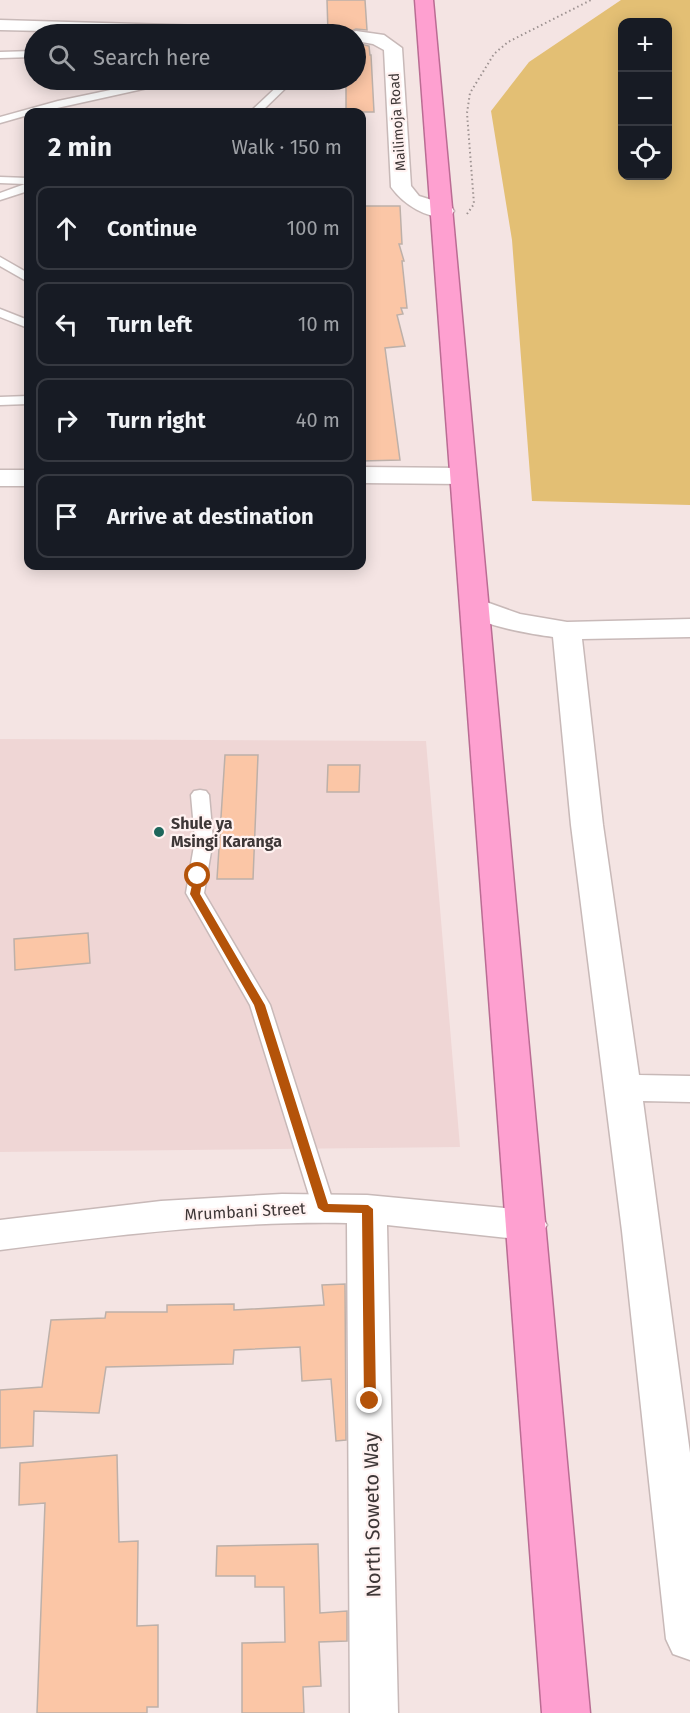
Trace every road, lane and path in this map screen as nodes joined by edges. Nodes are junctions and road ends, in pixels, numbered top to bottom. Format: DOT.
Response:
graph roads {
  1 [pos="424,0"];
  2 [pos="591,0"];
  3 [pos="0,25"];
  4 [pos="24,25"];
  5 [pos="366,38"];
  6 [pos="24,54"];
  7 [pos="0,55"];
  8 [pos="24,56"];
  9 [pos="0,62"];
  10 [pos="123,90"];
  11 [pos="278,90"];
  12 [pos="44,108"];
  13 [pos="259,108"];
  14 [pos="24,113"];
  15 [pos="0,120"];
  16 [pos="0,180"];
  17 [pos="24,181"];
  18 [pos="24,189"];
  19 [pos="2,194"];
  20 [pos="24,199"];
  21 [pos="444,225"];
  22 [pos="0,261"];
  23 [pos="24,276"];
  24 [pos="0,313"];
  25 [pos="24,322"];
  26 [pos="24,400"];
  27 [pos="0,401"];
  28 [pos="366,475"];
  29 [pos="463,476"];
  30 [pos="0,478"];
  31 [pos="24,478"];
  32 [pos="475,607"];
  33 [pos="690,628"];
  34 [pos="567,631"];
  35 [pos="200,795"];
  36 [pos="623,1088"];
  37 [pos="690,1089"];
  38 [pos="324,1208"];
  39 [pos="368,1209"];
  40 [pos="527,1225"];
  41 [pos="0,1235"];
  42 [pos="690,1639"];
  43 [pos="374,1713"];
  44 [pos="566,1713"];
  1 -- 21 [label="highway"];
  2 -- 21 [label="path"];
  3 -- 4 [label="street"];
  5 -- 21 [label="street, Mailimoja Road"];
  6 -- 7 [label="lane"];
  8 -- 9 [label="lane"];
  10 -- 12 [label="lane"];
  11 -- 13 [label="lane"];
  14 -- 15 [label="lane"];
  16 -- 17 [label="lane"];
  18 -- 19 [label="lane"];
  19 -- 20 [label="lane"];
  21 -- 29 [label="highway"];
  22 -- 23 [label="lane"];
  24 -- 25 [label="lane"];
  26 -- 27 [label="lane"];
  28 -- 29 [label="street"];
  29 -- 32 [label="highway"];
  30 -- 31 [label="street"];
  32 -- 34 [label="street"];
  32 -- 40 [label="highway"];
  33 -- 34 [label="street"];
  34 -- 36 [label="street"];
  35 -- 38 [label="lane"];
  36 -- 37 [label="street"];
  36 -- 42 [label="street"];
  38 -- 39 [label="street, Mrumbani Street"];
  38 -- 41 [label="street, Mrumbani Street"];
  39 -- 40 [label="street, Mrumbani Street"];
  39 -- 43 [label="street, North Soweto Way"];
  40 -- 44 [label="highway"];
}
